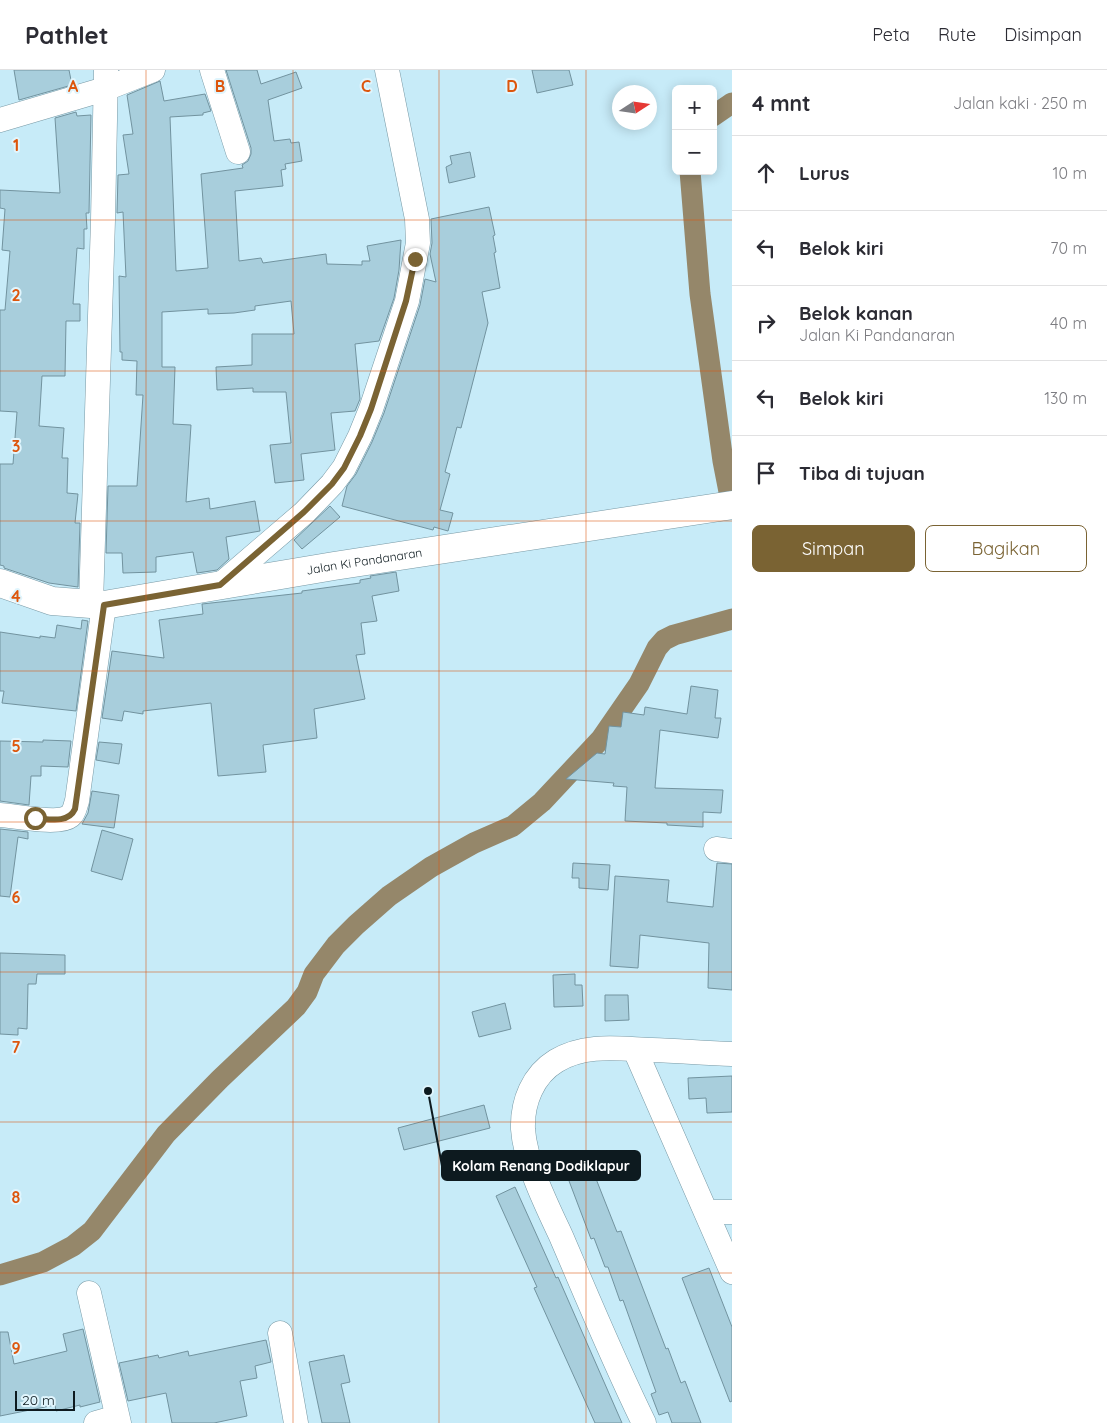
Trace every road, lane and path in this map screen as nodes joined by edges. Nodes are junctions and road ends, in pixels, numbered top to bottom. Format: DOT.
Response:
graph roads {
  1 [pos="153,70"];
  2 [pos="212,70"];
  3 [pos="387,70"];
  4 [pos="106,80"];
  5 [pos="0,120"];
  6 [pos="238,152"];
  7 [pos="720,507"];
  8 [pos="0,583"];
  9 [pos="220,585"];
  10 [pos="98,604"];
  11 [pos="0,815"];
  12 [pos="635,1050"];
  13 [pos="732,1054"];
  14 [pos="706,1212"];
  15 [pos="732,1212"];
  16 [pos="732,1272"];
  17 [pos="89,1293"];
  18 [pos="280,1333"];
  19 [pos="111,1421"];
  20 [pos="296,1423"];
  21 [pos="644,1423"];
  1 -- 4 [label="street"];
  2 -- 6 [label="street"];
  3 -- 9 [label="street"];
  4 -- 5 [label="street"];
  4 -- 10 [label="street"];
  7 -- 9 [label="main road, Jalan Ki Pandanaran"];
  8 -- 10 [label="main road, Jalan Ki Pandanaran"];
  9 -- 10 [label="main road, Jalan Ki Pandanaran"];
  10 -- 11 [label="street"];
  12 -- 13 [label="street"];
  12 -- 14 [label="street"];
  12 -- 21 [label="street"];
  14 -- 15 [label="street"];
  14 -- 16 [label="street"];
  17 -- 19 [label="street"];
  18 -- 20 [label="street"];
}
